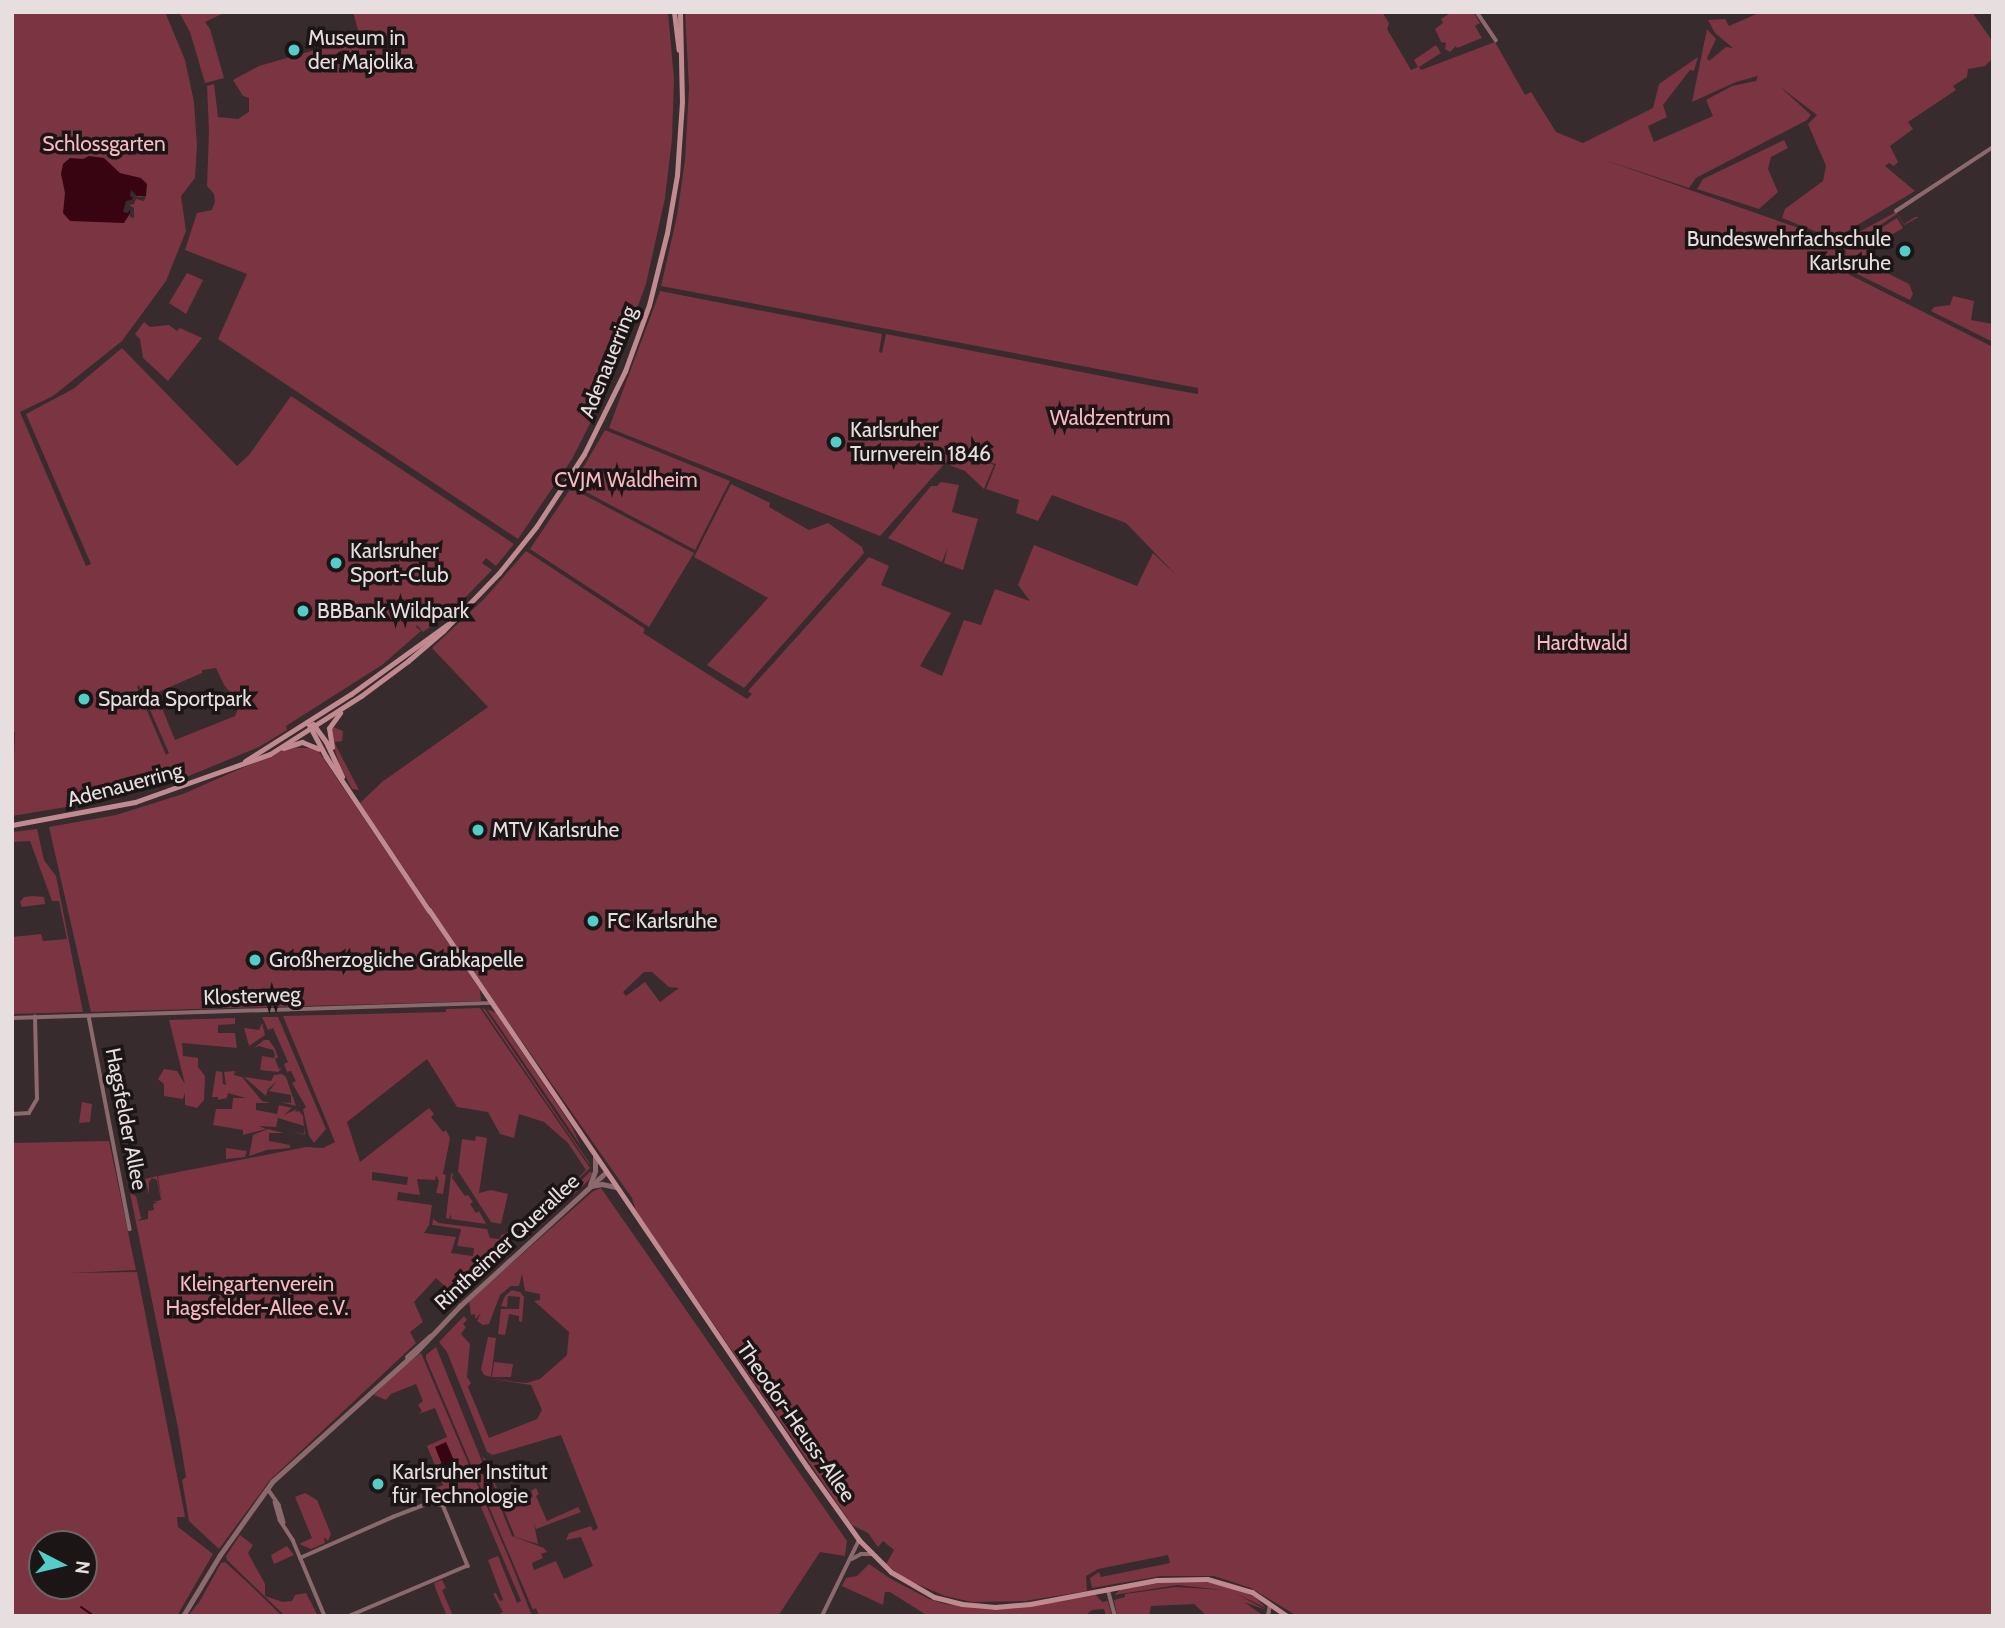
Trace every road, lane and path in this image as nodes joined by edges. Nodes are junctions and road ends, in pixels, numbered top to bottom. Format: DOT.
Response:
graph roads {
  1 [pos="674,12"];
  2 [pos="680,12"];
  3 [pos="1478,12"];
  4 [pos="1496,40"];
  5 [pos="681,64"];
  6 [pos="1993,147"];
  7 [pos="1896,211"];
  8 [pos="448,624"];
  9 [pos="353,701"];
  10 [pos="310,725"];
  11 [pos="278,749"];
  12 [pos="326,757"];
  13 [pos="335,761"];
  14 [pos="243,763"];
  15 [pos="346,786"];
  16 [pos="12,825"];
  17 [pos="493,1003"];
  18 [pos="89,1016"];
  19 [pos="34,1017"];
  20 [pos="12,1018"];
  21 [pos="12,1114"];
  22 [pos="595,1156"];
  23 [pos="606,1172"];
  24 [pos="590,1186"];
  25 [pos="616,1188"];
  26 [pos="131,1229"];
  27 [pos="267,1487"];
  28 [pos="859,1540"];
  29 [pos="872,1554"];
  30 [pos="300,1558"];
  31 [pos="850,1560"];
  32 [pos="1108,1589"];
  33 [pos="1270,1603"];
  34 [pos="183,1616"];
  35 [pos="326,1616"];
  36 [pos="350,1616"];
  37 [pos="822,1616"];
  38 [pos="1115,1616"];
  39 [pos="1268,1616"];
  40 [pos="1287,1616"];
  1 -- 5 [label="main road, Adenauerring"];
  2 -- 5 [label="main road, Adenauerring"];
  3 -- 4 [label="street"];
  5 -- 8 [label="main road, Adenauerring"];
  6 -- 7 [label="street"];
  8 -- 9 [label="main road, Adenauerring"];
  8 -- 10 [label="main road, Adenauerring"];
  9 -- 10 [label="main road, Adenauerring"];
  9 -- 13 [label="main road"];
  10 -- 11 [label="main road, Adenauerring"];
  10 -- 12 [label="main road, Theodor-Heuss-Allee"];
  10 -- 13 [label="main road, Theodor-Heuss-Allee"];
  10 -- 14 [label="main road, Adenauerring"];
  11 -- 12 [label="main road"];
  11 -- 14 [label="main road, Adenauerring"];
  12 -- 15 [label="main road, Theodor-Heuss-Allee"];
  13 -- 15 [label="main road, Theodor-Heuss-Allee"];
  14 -- 16 [label="main road, Adenauerring"];
  15 -- 17 [label="main road, Theodor-Heuss-Allee"];
  17 -- 18 [label="street, Klosterweg"];
  17 -- 22 [label="main road, Theodor-Heuss-Allee"];
  18 -- 19 [label="street, Klosterweg"];
  18 -- 26 [label="street, Hagsfelder Allee"];
  19 -- 20 [label="street, Klosterweg"];
  19 -- 21 [label="street"];
  22 -- 23 [label="main road, Theodor-Heuss-Allee"];
  22 -- 24 [label="street"];
  23 -- 24 [label="street, Rintheimer Querallee"];
  23 -- 25 [label="main road, Theodor-Heuss-Allee"];
  24 -- 25 [label="street"];
  24 -- 27 [label="street, Rintheimer Querallee"];
  25 -- 28 [label="main road, Theodor-Heuss-Allee"];
  27 -- 30 [label="street"];
  27 -- 34 [label="street, Rintheimer Querallee"];
  28 -- 29 [label="main road, Theodor-Heuss-Allee"];
  28 -- 31 [label="street"];
  29 -- 31 [label="street"];
  29 -- 32 [label="main road, Theodor-Heuss-Allee"];
  30 -- 35 [label="street"];
  30 -- 36 [label="street"];
  31 -- 37 [label="street"];
  32 -- 33 [label="main road, Theodor-Heuss-Allee"];
  32 -- 38 [label="street"];
  33 -- 39 [label="street"];
  33 -- 40 [label="main road, Theodor-Heuss-Allee"];
}
